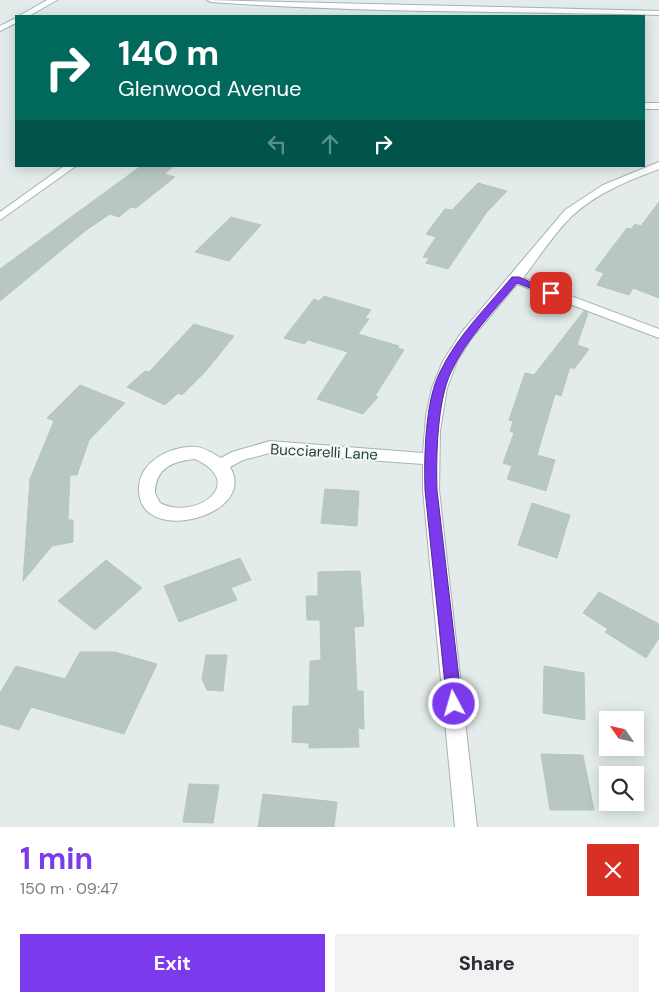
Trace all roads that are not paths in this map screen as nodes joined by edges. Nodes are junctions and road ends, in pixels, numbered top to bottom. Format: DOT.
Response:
graph roads {
  1 [pos="54,0"];
  2 [pos="211,0"];
  3 [pos="345,0"];
  4 [pos="504,0"];
  5 [pos="296,6"];
  6 [pos="339,7"];
  7 [pos="499,8"];
  8 [pos="659,13"];
  9 [pos="25,15"];
  10 [pos="282,15"];
  11 [pos="15,20"];
  12 [pos="0,28"];
  13 [pos="645,106"];
  14 [pos="659,106"];
  15 [pos="659,165"];
  16 [pos="70,167"];
  17 [pos="0,217"];
  18 [pos="515,279"];
  19 [pos="659,334"];
  20 [pos="430,459"];
  21 [pos="222,465"];
  22 [pos="466,827"];
  1 -- 9 [label="street"];
  2 -- 5 [label="street"];
  3 -- 6 [label="street"];
  4 -- 7 [label="street"];
  5 -- 6 [label="street"];
  5 -- 10 [label="street"];
  6 -- 7 [label="street"];
  7 -- 8 [label="street"];
  11 -- 12 [label="street"];
  13 -- 14 [label="street"];
  15 -- 18 [label="street"];
  16 -- 17 [label="street"];
  18 -- 19 [label="street"];
  18 -- 20 [label="street"];
  20 -- 21 [label="street, Bucciarelli Lane"];
  20 -- 22 [label="street"];
  21 -- 21 [label="street"];
}
